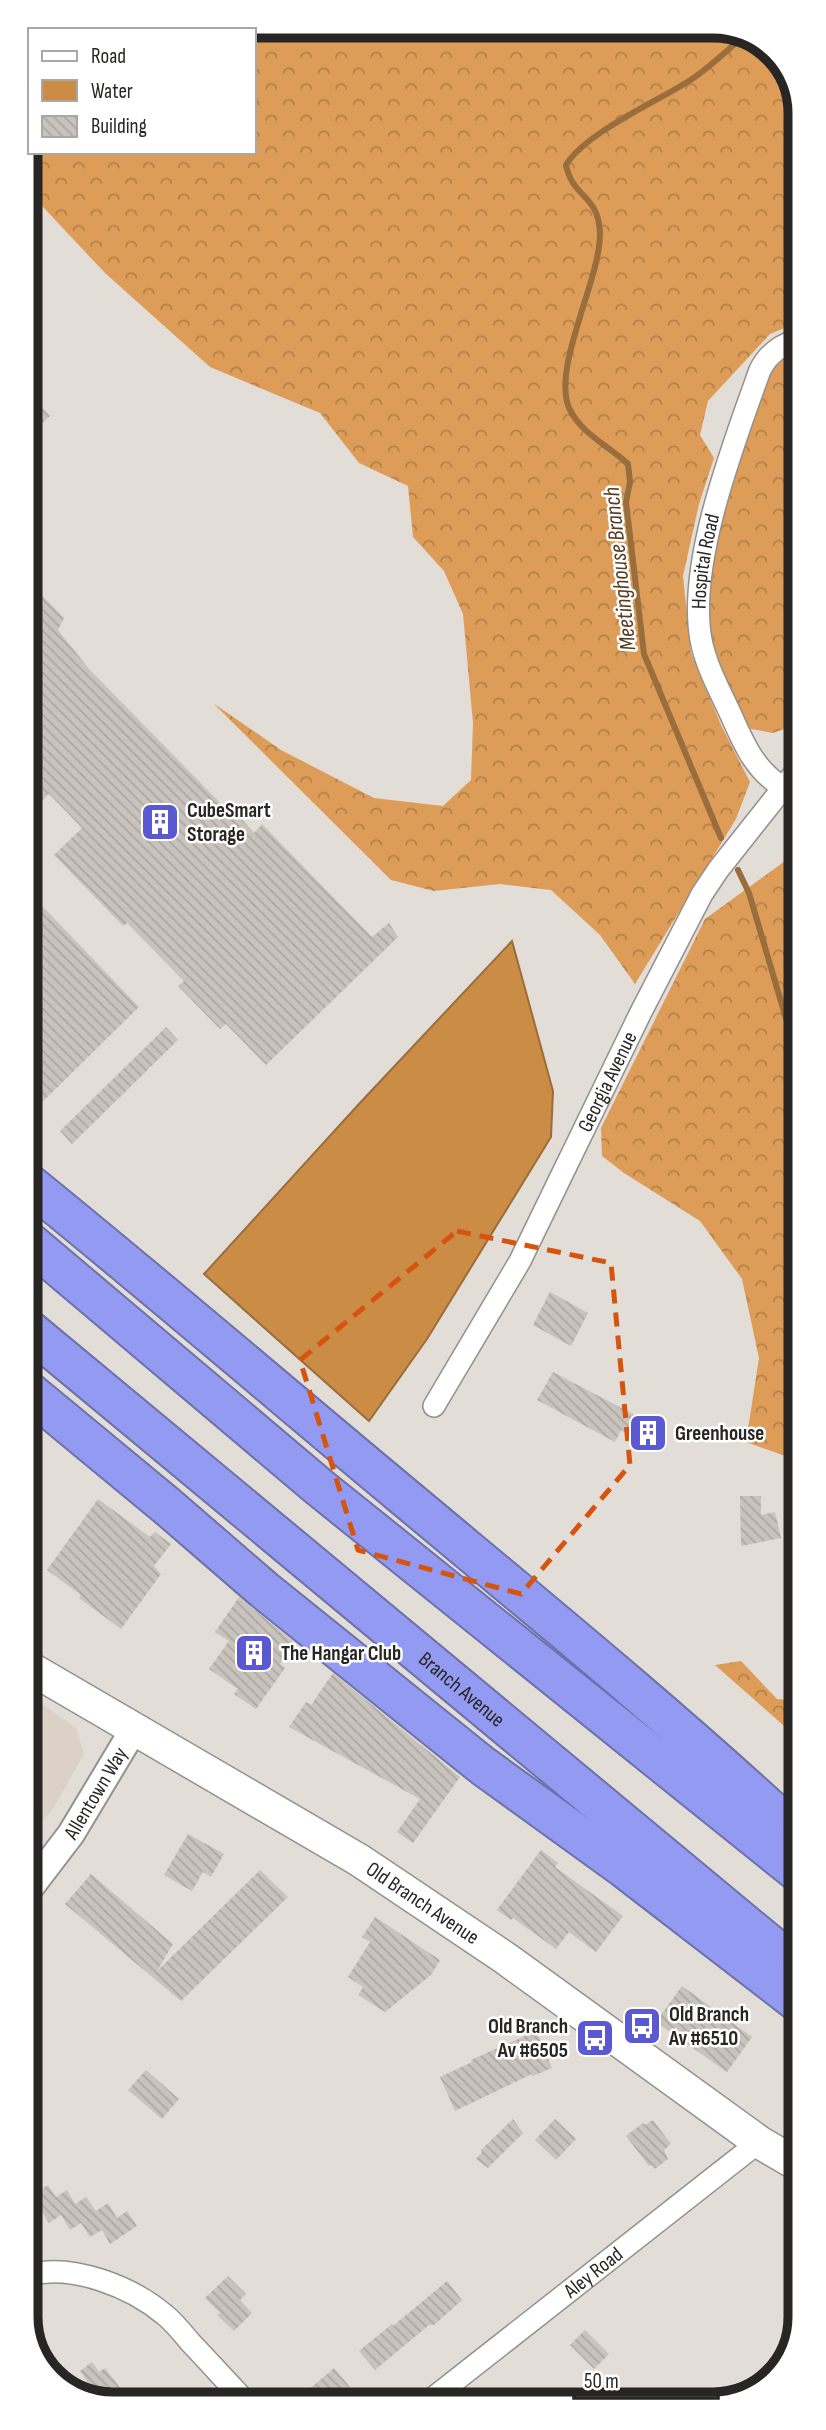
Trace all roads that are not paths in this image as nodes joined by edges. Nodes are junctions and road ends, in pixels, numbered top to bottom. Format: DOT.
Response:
graph roads {
  1 [pos="788,343"];
  2 [pos="788,780"];
  3 [pos="782,787"];
  4 [pos="39,1192"];
  5 [pos="39,1250"];
  6 [pos="39,1338"];
  7 [pos="39,1400"];
  8 [pos="434,1406"];
  9 [pos="39,1673"];
  10 [pos="134,1729"];
  11 [pos="788,1826"];
  12 [pos="788,1864"];
  13 [pos="39,1876"];
  14 [pos="788,1960"];
  15 [pos="788,1995"];
  16 [pos="759,2142"];
  17 [pos="788,2159"];
  18 [pos="39,2273"];
  19 [pos="236,2391"];
  20 [pos="441,2392"];
  1 -- 3 [label="street, Hospital Road"];
  2 -- 3 [label="street, Georgia Avenue"];
  3 -- 8 [label="street, Georgia Avenue"];
  4 -- 11 [label="highway"];
  5 -- 12 [label="highway"];
  6 -- 14 [label="highway, Branch Avenue"];
  7 -- 15 [label="highway"];
  9 -- 10 [label="main road, Old Branch Avenue"];
  10 -- 13 [label="street, Allentown Way"];
  10 -- 16 [label="main road, Old Branch Avenue"];
  16 -- 17 [label="main road, Old Branch Avenue"];
  16 -- 20 [label="street, Aley Road"];
  18 -- 19 [label="street"];
}
